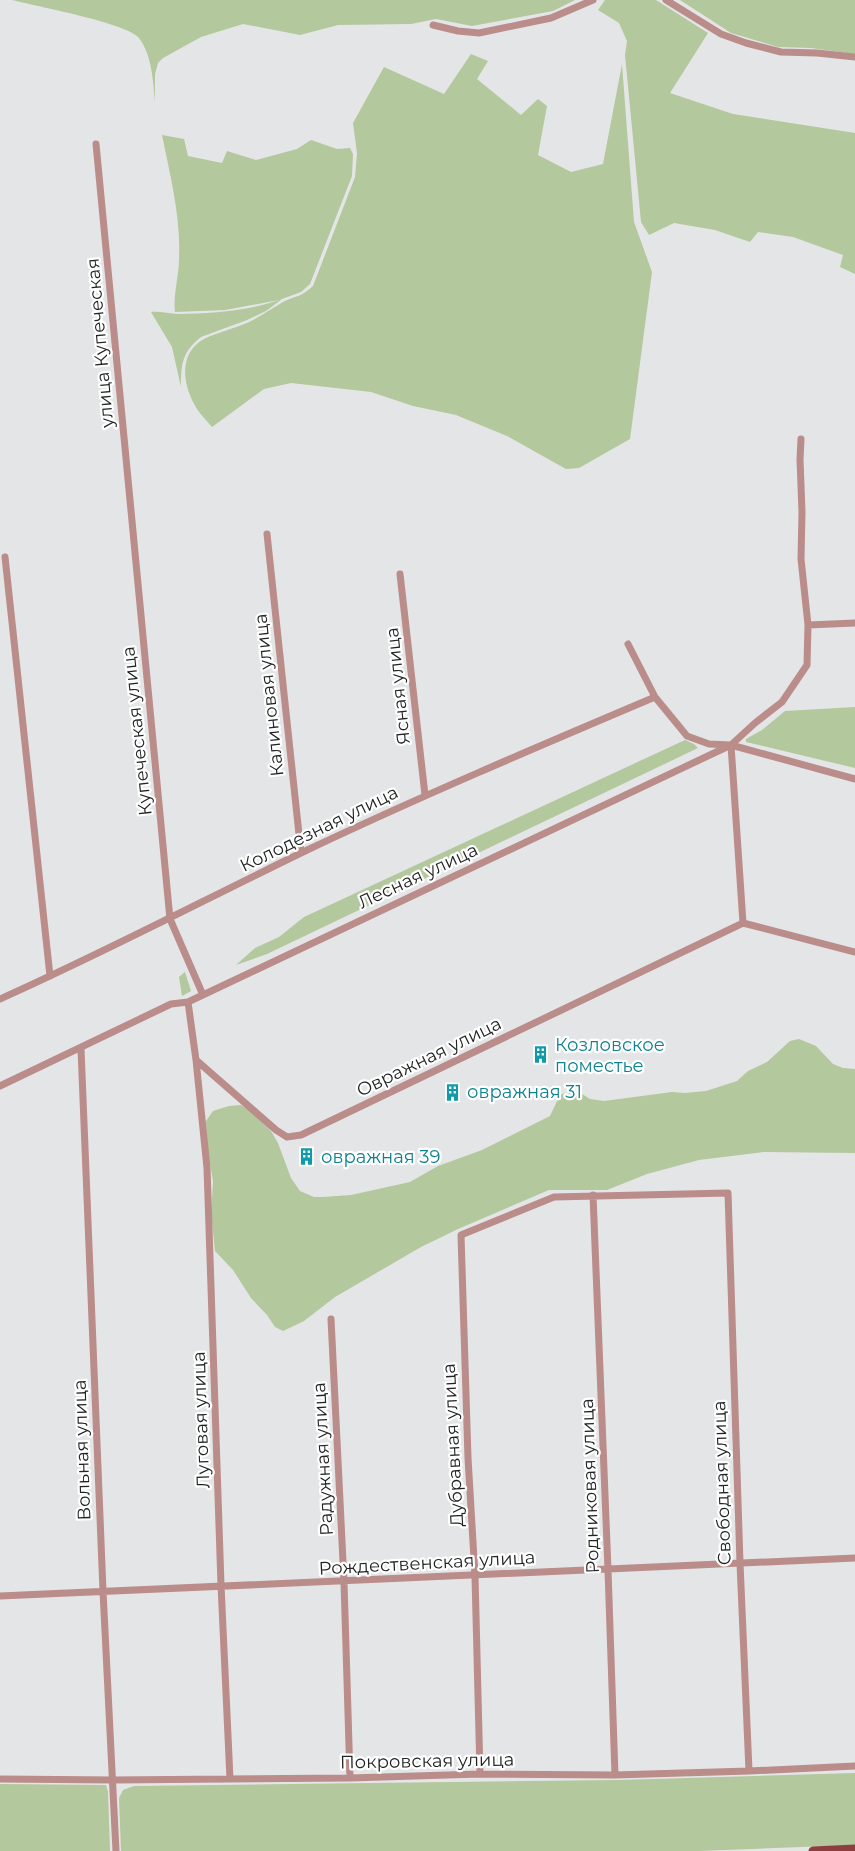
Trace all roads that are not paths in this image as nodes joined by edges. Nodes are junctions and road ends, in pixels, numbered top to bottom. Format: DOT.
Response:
graph roads {
  1 [pos="593,0"];
  2 [pos="666,0"];
  3 [pos="433,25"];
  4 [pos="855,57"];
  5 [pos="96,144"];
  6 [pos="801,439"];
  7 [pos="267,534"];
  8 [pos="134,540"];
  9 [pos="5,557"];
  10 [pos="400,574"];
  11 [pos="855,623"];
  12 [pos="808,625"];
  13 [pos="628,644"];
  14 [pos="655,697"];
  15 [pos="730,745"];
  16 [pos="855,779"];
  17 [pos="425,795"];
  18 [pos="301,853"];
  19 [pos="170,919"];
  20 [pos="743,923"];
  21 [pos="855,952"];
  22 [pos="50,976"];
  23 [pos="203,995"];
  24 [pos="0,999"];
  25 [pos="188,1002"];
  26 [pos="81,1048"];
  27 [pos="196,1060"];
  28 [pos="0,1086"];
  29 [pos="593,1195"];
  30 [pos="331,1319"];
  31 [pos="855,1558"];
  32 [pos="740,1563"];
  33 [pos="608,1570"];
  34 [pos="475,1576"];
  35 [pos="344,1582"];
  36 [pos="222,1586"];
  37 [pos="103,1591"];
  38 [pos="0,1596"];
  39 [pos="855,1766"];
  40 [pos="749,1771"];
  41 [pos="480,1774"];
  42 [pos="615,1775"];
  43 [pos="350,1778"];
  44 [pos="0,1779"];
  45 [pos="230,1779"];
  46 [pos="113,1780"];
  47 [pos="855,1850"];
  48 [pos="116,1851"];
  49 [pos="814,1851"];
  1 -- 3 [label="street"];
  2 -- 4 [label="street"];
  5 -- 8 [label="street, улица Купеческая"];
  6 -- 12 [label="street, Лесная улица"];
  7 -- 18 [label="street, Калиновая улица"];
  8 -- 19 [label="street, Купеческая улица"];
  9 -- 22 [label="street"];
  10 -- 17 [label="street, Ясная улица"];
  11 -- 12 [label="street"];
  12 -- 15 [label="street, Лесная улица"];
  13 -- 14 [label="street"];
  14 -- 15 [label="street"];
  14 -- 17 [label="street, Колодезная улица"];
  15 -- 16 [label="street"];
  15 -- 20 [label="street"];
  15 -- 23 [label="street, Лесная улица"];
  17 -- 18 [label="street, Колодезная улица"];
  18 -- 19 [label="street, Колодезная улица"];
  19 -- 22 [label="street, Колодезная улица"];
  19 -- 23 [label="street, Купеческая улица"];
  20 -- 21 [label="street"];
  20 -- 27 [label="street, Овражная улица"];
  22 -- 24 [label="street, Колодезная улица"];
  23 -- 25 [label="street, Лесная улица"];
  25 -- 26 [label="street, Лесная улица"];
  25 -- 27 [label="street"];
  26 -- 28 [label="street, Лесная улица"];
  26 -- 37 [label="street, Вольная улица"];
  27 -- 36 [label="street, Луговая улица"];
  29 -- 32 [label="street, Свободная улица"];
  29 -- 33 [label="street, Родниковая улица"];
  29 -- 34 [label="street, Дубравная улица"];
  30 -- 35 [label="street, Радужная улица"];
  31 -- 32 [label="street, Рождественская улица"];
  32 -- 33 [label="street, Рождественская улица"];
  32 -- 40 [label="street, Свободная улица"];
  33 -- 34 [label="street, Рождественская улица"];
  33 -- 42 [label="street, Родниковая улица"];
  34 -- 35 [label="street, Рождественская улица"];
  34 -- 41 [label="street, Дубравная улица"];
  35 -- 36 [label="street, Рождественская улица"];
  35 -- 43 [label="street, Радужная улица"];
  36 -- 37 [label="street, Рождественская улица"];
  36 -- 45 [label="street, Луговая улица"];
  37 -- 38 [label="street, Рождественская улица"];
  37 -- 46 [label="street, Вольная улица"];
  39 -- 40 [label="street, Покровская улица"];
  40 -- 42 [label="street, Покровская улица"];
  41 -- 42 [label="street, Покровская улица"];
  41 -- 43 [label="street, Покровская улица"];
  43 -- 45 [label="street, Покровская улица"];
  44 -- 46 [label="street, Покровская улица"];
  45 -- 46 [label="street, Покровская улица"];
  46 -- 48 [label="street, Вольная улица"];
  47 -- 49 [label="main road"];
}
